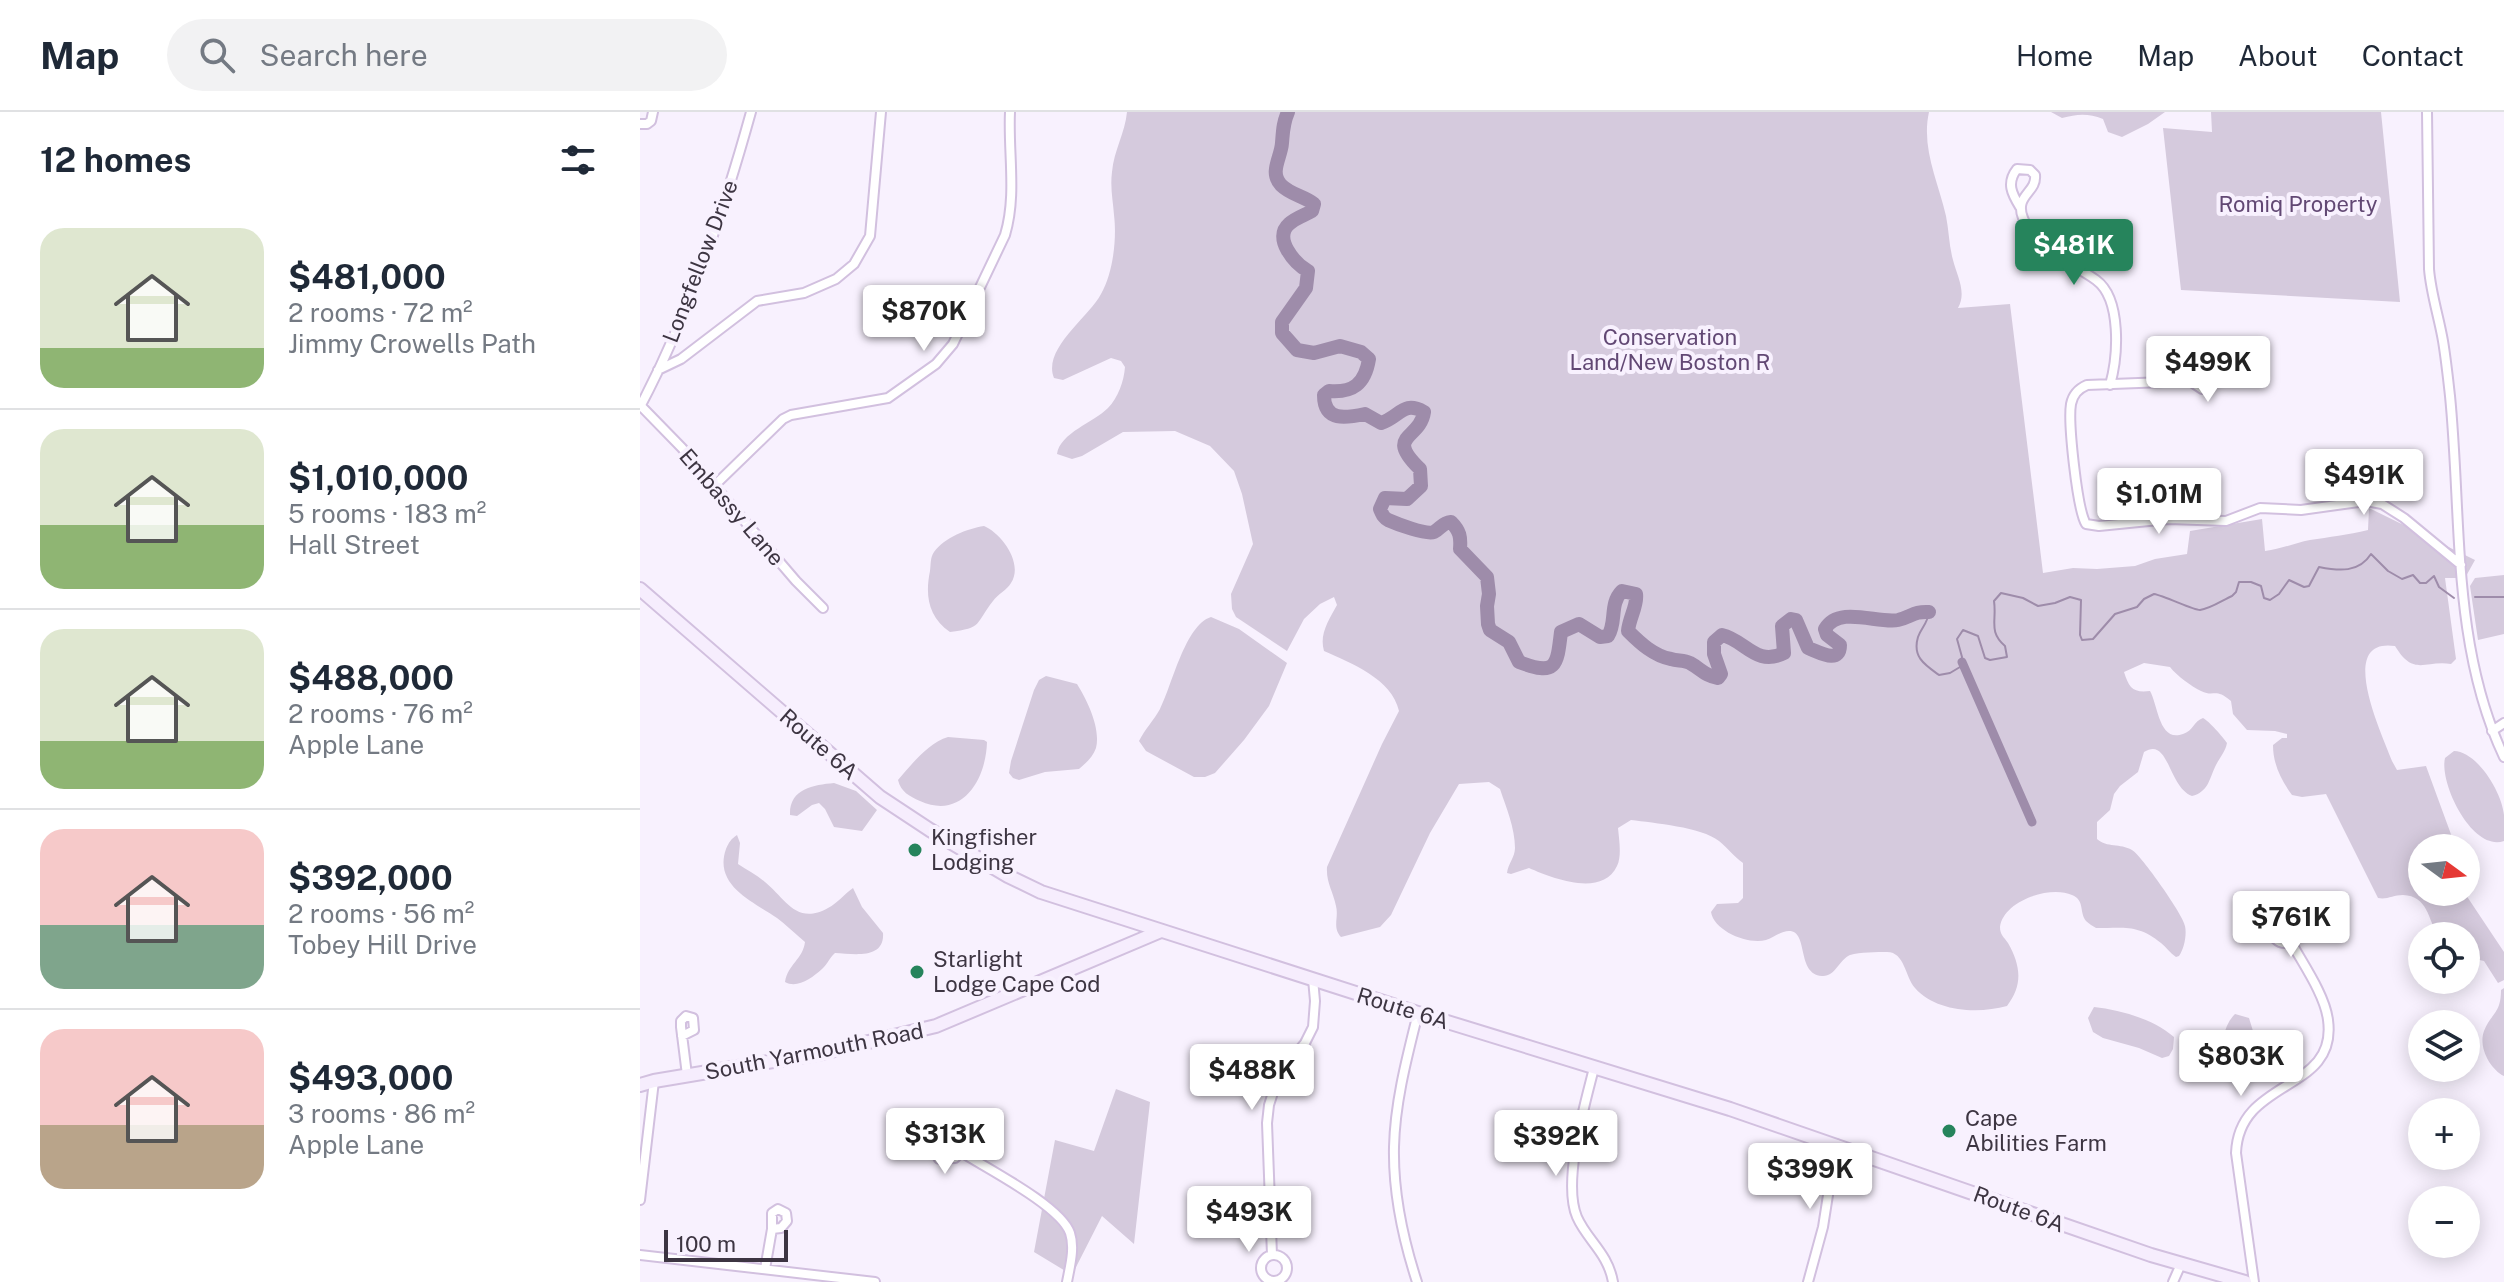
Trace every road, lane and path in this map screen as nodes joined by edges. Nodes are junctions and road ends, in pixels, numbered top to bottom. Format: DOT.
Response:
graph roads {
  1 [pos="653,112"];
  2 [pos="751,112"];
  3 [pos="881,112"];
  4 [pos="1010,112"];
  5 [pos="2427,112"];
  6 [pos="640,124"];
  7 [pos="2020,207"];
  8 [pos="658,370"];
  9 [pos="2190,381"];
  10 [pos="2110,385"];
  11 [pos="640,407"];
  12 [pos="715,485"];
  13 [pos="2461,565"];
  14 [pos="640,589"];
  15 [pos="823,608"];
  16 [pos="2504,723"];
  17 [pos="2492,731"];
  18 [pos="2504,757"];
  19 [pos="1161,931"];
  20 [pos="2291,942"];
  21 [pos="1313,979"];
  22 [pos="1418,1013"];
  23 [pos="682,1036"];
  24 [pos="1594,1068"];
  25 [pos="687,1075"];
  26 [pos="654,1081"];
  27 [pos="640,1085"];
  28 [pos="1836,1144"];
  29 [pos="961,1152"];
  30 [pos="640,1200"];
  31 [pos="772,1229"];
  32 [pos="640,1255"];
  33 [pos="1272,1255"];
  34 [pos="2181,1264"];
  35 [pos="765,1269"];
  36 [pos="875,1282"];
  37 [pos="1067,1282"];
  38 [pos="1417,1282"];
  39 [pos="1613,1282"];
  40 [pos="1808,1282"];
  41 [pos="2173,1282"];
  42 [pos="2245,1282"];
  43 [pos="2254,1282"];
  1 -- 6 [label="street"];
  2 -- 8 [label="street, Longfellow Drive"];
  3 -- 8 [label="street"];
  4 -- 12 [label="street"];
  5 -- 13 [label="street"];
  7 -- 7 [label="street"];
  7 -- 10 [label="street"];
  8 -- 11 [label="street, Longfellow Drive"];
  9 -- 10 [label="street"];
  10 -- 13 [label="street"];
  11 -- 12 [label="street, Embassy Lane"];
  12 -- 15 [label="street, Embassy Lane"];
  13 -- 17 [label="street"];
  14 -- 19 [label="main road, Route 6A"];
  16 -- 17 [label="street"];
  17 -- 18 [label="street"];
  19 -- 21 [label="main road, Route 6A"];
  19 -- 25 [label="main road, South Yarmouth Road"];
  20 -- 43 [label="street"];
  21 -- 22 [label="main road, Route 6A"];
  21 -- 33 [label="street"];
  22 -- 24 [label="main road, Route 6A"];
  22 -- 38 [label="street"];
  23 -- 25 [label="street"];
  24 -- 28 [label="main road, Route 6A"];
  24 -- 39 [label="street"];
  25 -- 26 [label="main road, South Yarmouth Road"];
  26 -- 27 [label="main road, South Yarmouth Road"];
  26 -- 30 [label="street"];
  28 -- 34 [label="main road, Route 6A"];
  28 -- 40 [label="street"];
  29 -- 37 [label="street"];
  31 -- 35 [label="street"];
  32 -- 35 [label="street"];
  34 -- 41 [label="street"];
  34 -- 42 [label="main road, Route 6A"];
  35 -- 36 [label="street"];
}
